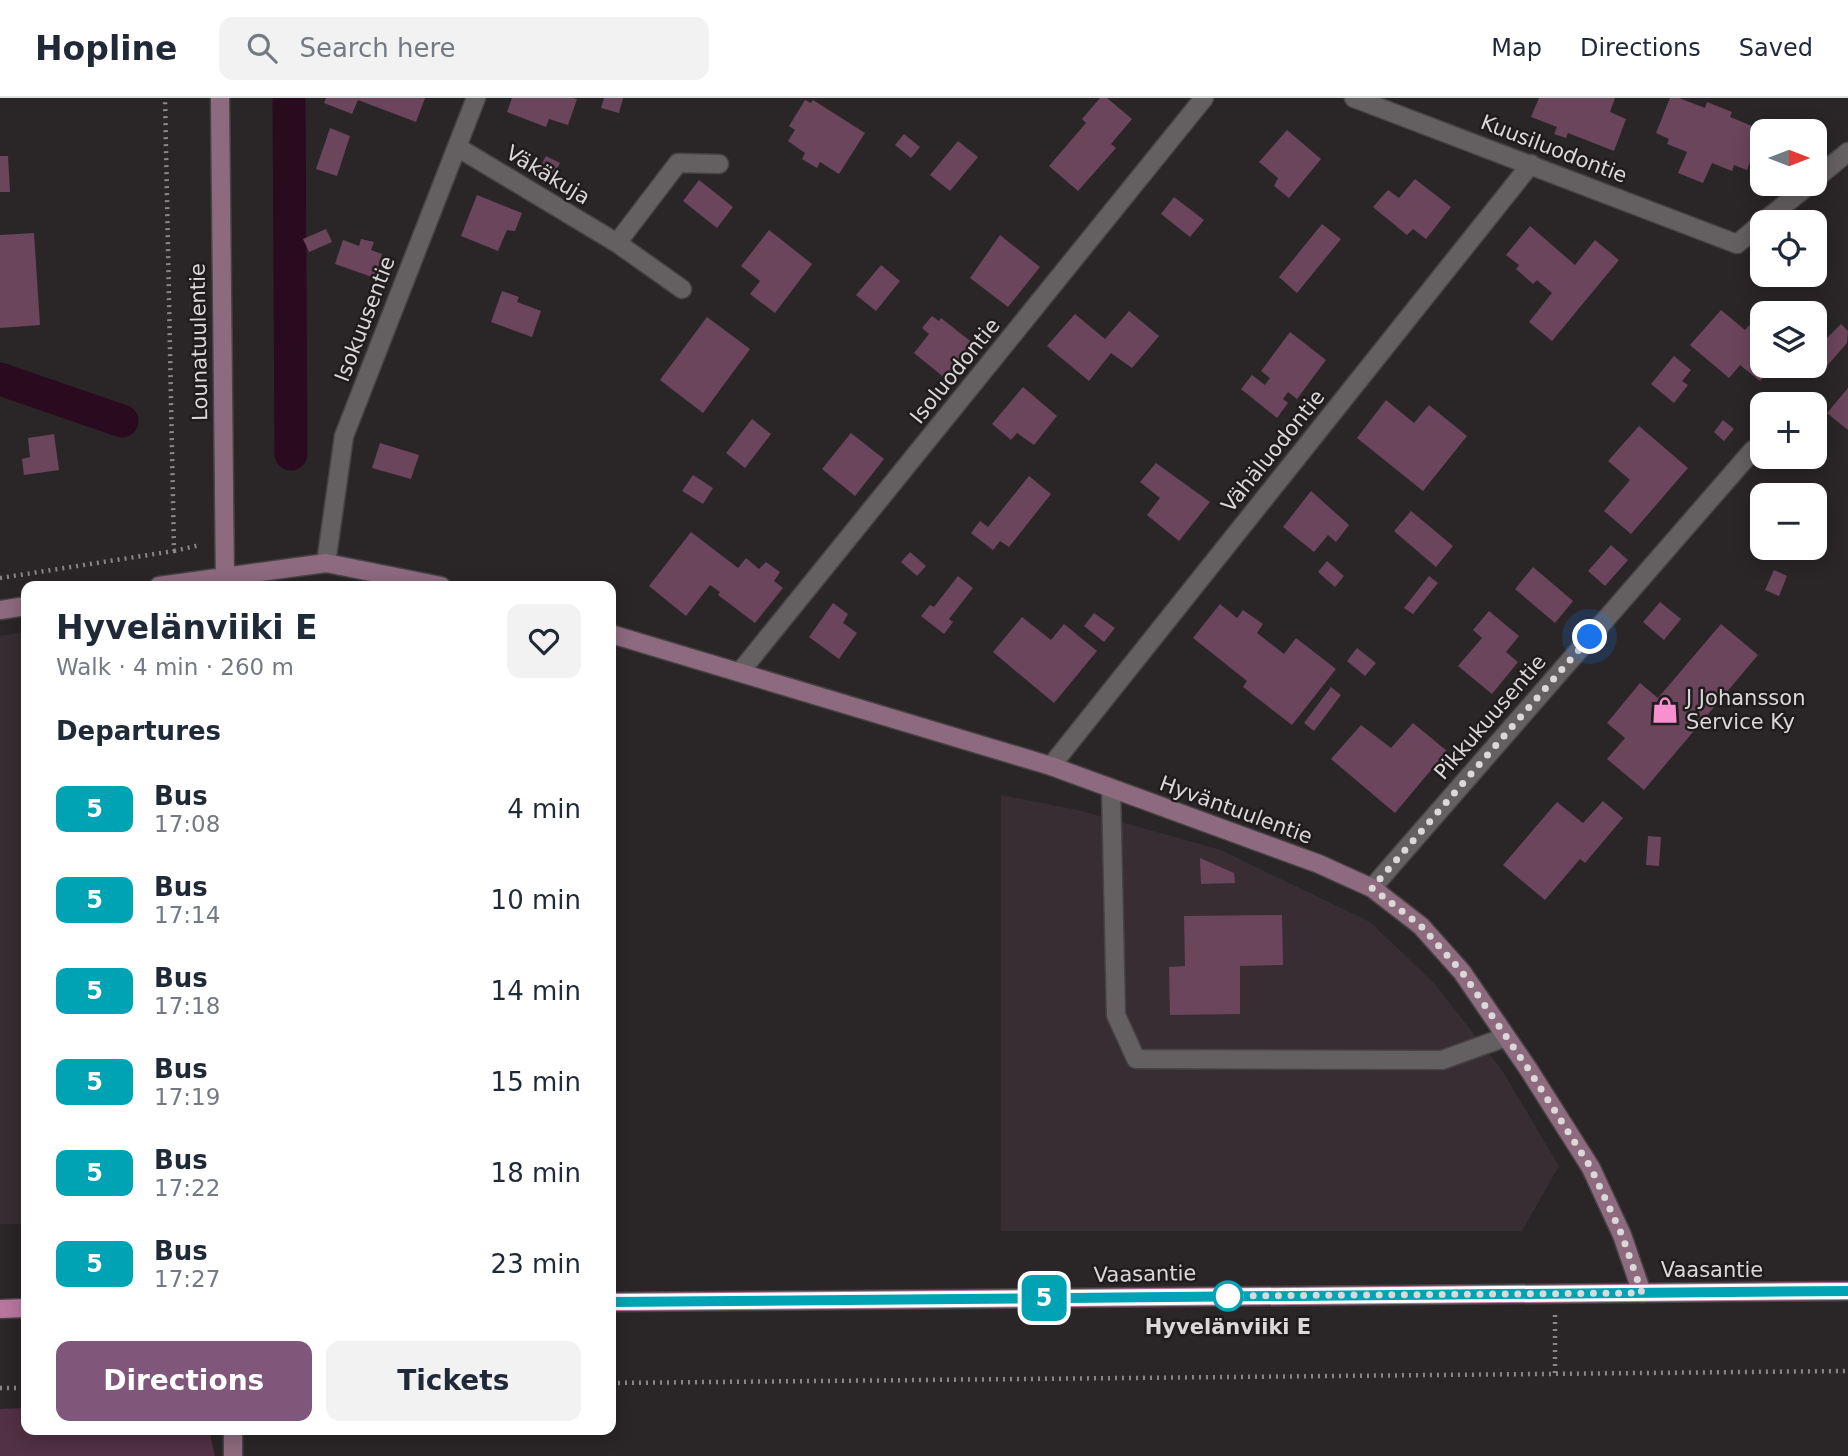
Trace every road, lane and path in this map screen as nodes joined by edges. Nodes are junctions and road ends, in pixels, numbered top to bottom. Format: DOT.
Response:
graph roads {
  1 [pos="165,98"];
  2 [pos="220,98"];
  3 [pos="476,98"];
  4 [pos="1205,98"];
  5 [pos="1354,98"];
  6 [pos="457,147"];
  7 [pos="1848,152"];
  8 [pos="719,164"];
  9 [pos="1531,164"];
  10 [pos="1827,169"];
  11 [pos="1796,196"];
  12 [pos="1779,210"];
  13 [pos="1750,234"];
  14 [pos="617,243"];
  15 [pos="682,289"];
  16 [pos="1750,453"];
  17 [pos="326,564"];
  18 [pos="0,578"];
  19 [pos="225,581"];
  20 [pos="415,581"];
  21 [pos="21,607"];
  22 [pos="0,610"];
  23 [pos="616,636"];
  24 [pos="740,673"];
  25 [pos="1051,766"];
  26 [pos="1111,788"];
  27 [pos="1372,888"];
  28 [pos="1506,1037"];
  29 [pos="1848,1291"];
  30 [pos="1554,1293"];
  31 [pos="1642,1293"];
  32 [pos="616,1302"];
  33 [pos="21,1308"];
  34 [pos="0,1309"];
  35 [pos="1848,1371"];
  36 [pos="1555,1374"];
  37 [pos="616,1383"];
  38 [pos="0,1388"];
  39 [pos="21,1388"];
  40 [pos="233,1435"];
  41 [pos="233,1456"];
  1 -- 18 [label="path"];
  2 -- 19 [label="street, Lounatuulentie"];
  3 -- 6 [label="street, Isokuusentie"];
  4 -- 24 [label="street, Isoluodontie"];
  5 -- 9 [label="street, Kuusiluodontie"];
  6 -- 14 [label="street, Väkäkuja"];
  6 -- 17 [label="street, Isokuusentie"];
  7 -- 10 [label="street"];
  8 -- 14 [label="street"];
  9 -- 13 [label="street, Kuusiluodontie"];
  9 -- 25 [label="street, Vähäluodontie"];
  11 -- 12 [label="street"];
  14 -- 15 [label="street, Väkäkuja"];
  16 -- 27 [label="street, Pikkukuusentie"];
  17 -- 19 [label="street"];
  17 -- 20 [label="street"];
  21 -- 22 [label="street"];
  23 -- 24 [label="street, Hyväntuulentie"];
  24 -- 25 [label="street, Hyväntuulentie"];
  25 -- 26 [label="street, Hyväntuulentie"];
  26 -- 27 [label="street, Hyväntuulentie"];
  26 -- 28 [label="street"];
  27 -- 28 [label="street, Hyväntuulentie"];
  28 -- 31 [label="street, Hyväntuulentie"];
  29 -- 31 [label="main road, Vaasantie"];
  30 -- 31 [label="main road, Vaasantie"];
  30 -- 32 [label="main road, Vaasantie"];
  30 -- 36 [label="path"];
  33 -- 34 [label="main road"];
  35 -- 36 [label="path"];
  36 -- 37 [label="path"];
  38 -- 39 [label="path"];
  40 -- 41 [label="street"];
}
